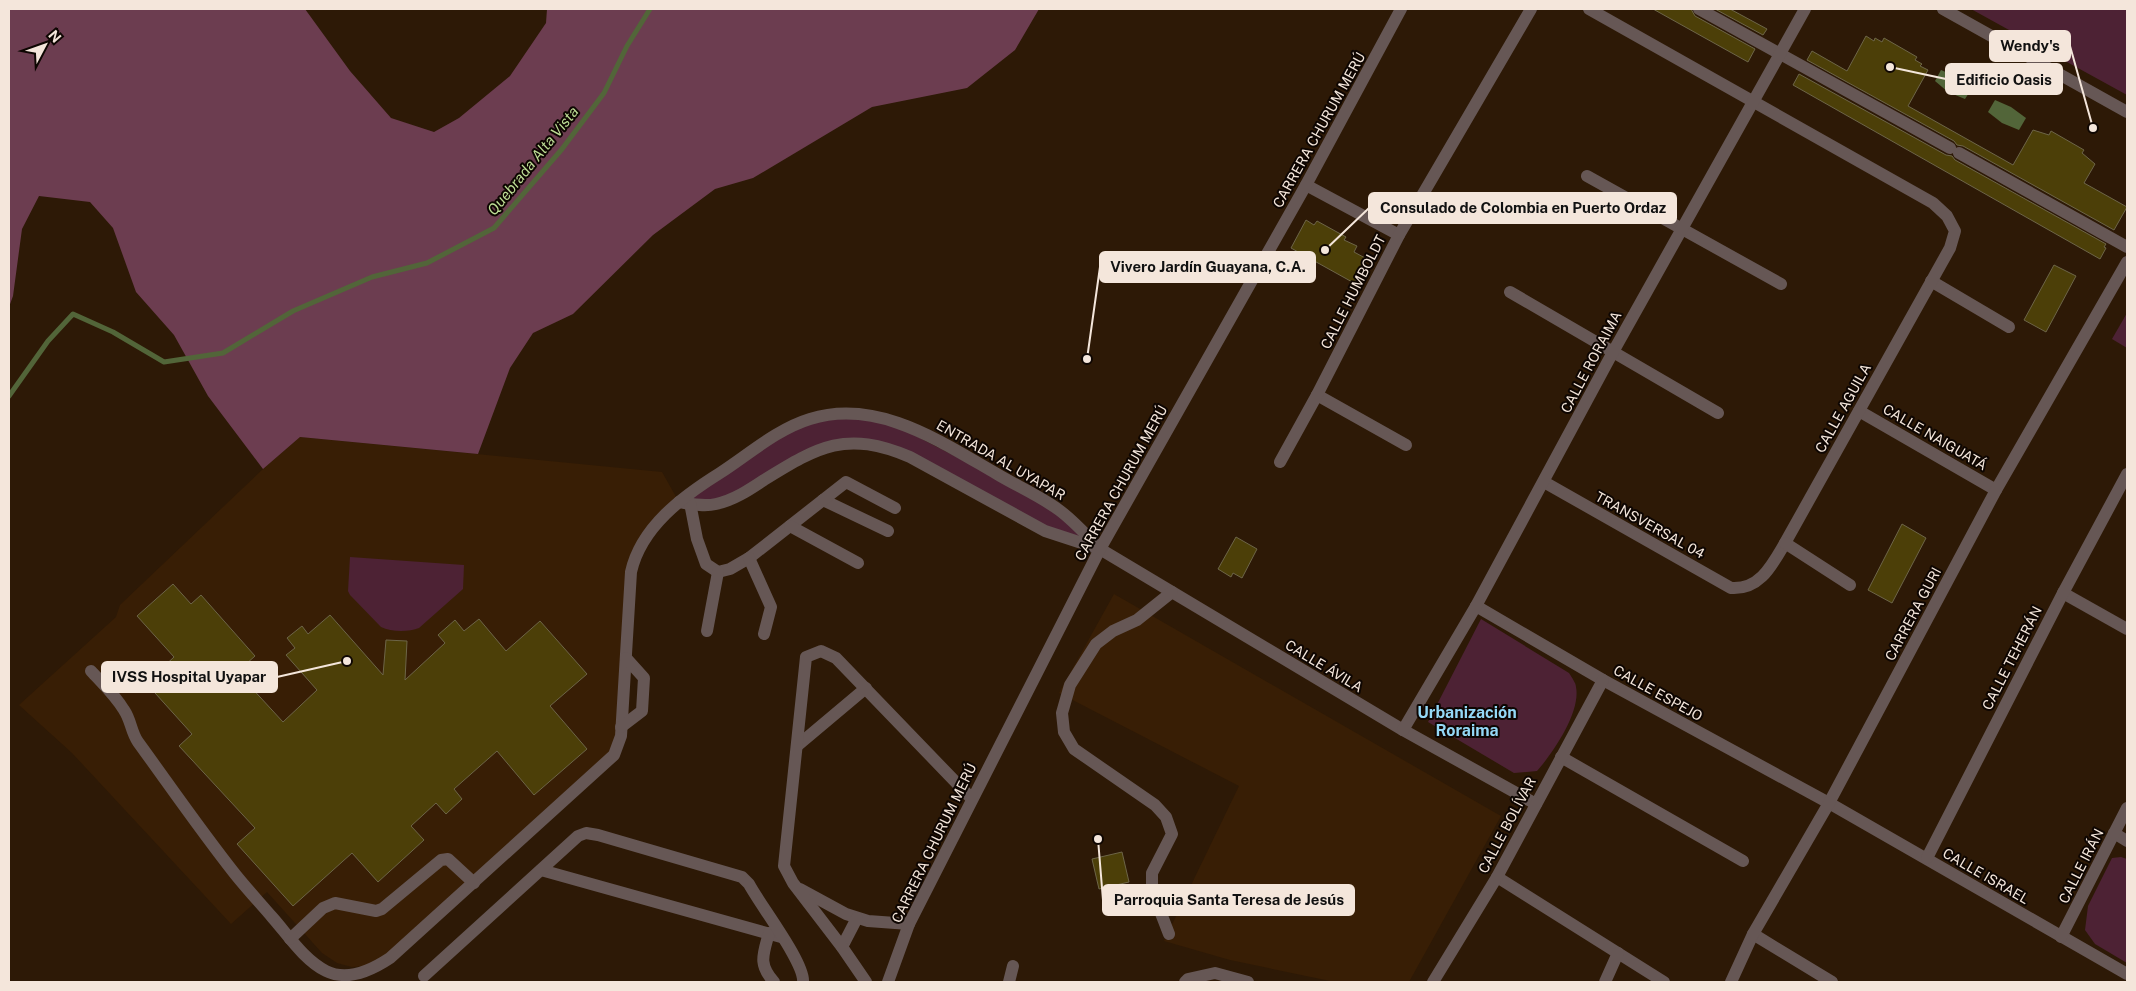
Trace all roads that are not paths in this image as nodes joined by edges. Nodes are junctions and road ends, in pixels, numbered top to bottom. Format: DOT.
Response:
graph roads {
  1 [pos="1401,9"];
  2 [pos="1531,9"];
  3 [pos="1589,9"];
  4 [pos="1699,9"];
  5 [pos="1806,9"];
  6 [pos="1943,9"];
  7 [pos="1780,54"];
  8 [pos="1754,102"];
  9 [pos="2127,112"];
  10 [pos="1587,176"];
  11 [pos="1306,185"];
  12 [pos="1682,229"];
  13 [pos="1399,235"];
  14 [pos="2127,247"];
  15 [pos="2127,262"];
  16 [pos="1932,281"];
  17 [pos="1780,284"];
  18 [pos="1510,292"];
  19 [pos="2009,327"];
  20 [pos="1613,352"];
  21 [pos="1317,395"];
  22 [pos="1859,411"];
  23 [pos="1718,413"];
  24 [pos="1406,445"];
  25 [pos="1280,462"];
  26 [pos="2127,474"];
  27 [pos="1544,482"];
  28 [pos="1996,490"];
  29 [pos="823,500"];
  30 [pos="684,502"];
  31 [pos="895,508"];
  32 [pos="790,526"];
  33 [pos="888,531"];
  34 [pos="1784,543"];
  35 [pos="1100,549"];
  36 [pos="749,558"];
  37 [pos="858,563"];
  38 [pos="718,572"];
  39 [pos="1850,585"];
  40 [pos="1742,588"];
  41 [pos="1172,592"];
  42 [pos="2063,593"];
  43 [pos="1476,606"];
  44 [pos="2127,629"];
  45 [pos="707,631"];
  46 [pos="764,634"];
  47 [pos="626,658"];
  48 [pos="91,671"];
  49 [pos="1603,680"];
  50 [pos="866,688"];
  51 [pos="622,727"];
  52 [pos="1403,730"];
  53 [pos="797,746"];
  54 [pos="1561,757"];
  55 [pos="972,799"];
  56 [pos="1829,803"];
  57 [pos="1536,804"];
  58 [pos="2127,808"];
  59 [pos="2114,833"];
  60 [pos="2127,841"];
  61 [pos="1927,858"];
  62 [pos="1743,861"];
  63 [pos="541,870"];
  64 [pos="1496,877"];
  65 [pos="474,883"];
  66 [pos="796,886"];
  67 [pos="857,918"];
  68 [pos="909,924"];
  69 [pos="1169,934"];
  70 [pos="1753,934"];
  71 [pos="775,935"];
  72 [pos="2061,937"];
  73 [pos="290,938"];
  74 [pos="842,946"];
  75 [pos="1618,953"];
  76 [pos="1013,966"];
  77 [pos="2124,972"];
  78 [pos="424,976"];
  79 [pos="774,982"];
  80 [pos="803,982"];
  81 [pos="866,982"];
  82 [pos="888,982"];
  83 [pos="1009,982"];
  84 [pos="1184,982"];
  85 [pos="1248,982"];
  86 [pos="1433,982"];
  87 [pos="1605,982"];
  88 [pos="1664,982"];
  89 [pos="1731,982"];
  90 [pos="1832,982"];
  91 [pos="2114,982"];
  1 -- 11 [label="street, CARRERA CHURUM MERÚ"];
  2 -- 13 [label="street, CALLE HUMBOLDT"];
  3 -- 8 [label="street"];
  4 -- 7 [label="street"];
  5 -- 7 [label="street, CALLE RORAIMA"];
  6 -- 9 [label="street"];
  7 -- 8 [label="street, CALLE RORAIMA"];
  7 -- 14 [label="street"];
  8 -- 12 [label="street, CALLE RORAIMA"];
  8 -- 16 [label="street, CALLE AGUILA"];
  10 -- 12 [label="street"];
  11 -- 13 [label="street"];
  11 -- 35 [label="street, CARRERA CHURUM MERÚ"];
  12 -- 17 [label="street"];
  12 -- 20 [label="street, CALLE RORAIMA"];
  13 -- 21 [label="street, CALLE HUMBOLDT"];
  15 -- 28 [label="street, CARRERA GURI"];
  16 -- 19 [label="street"];
  16 -- 22 [label="street, CALLE AGUILA"];
  18 -- 20 [label="street"];
  20 -- 23 [label="street"];
  20 -- 27 [label="street, CALLE RORAIMA"];
  21 -- 24 [label="street"];
  21 -- 25 [label="street, CALLE HUMBOLDT"];
  22 -- 28 [label="street, CALLE NAIGUATÁ"];
  22 -- 34 [label="street, CALLE AGUILA"];
  26 -- 42 [label="street, CALLE TEHERÁN"];
  27 -- 40 [label="street, TRANSVERSAL 04"];
  27 -- 43 [label="street, CALLE RORAIMA"];
  28 -- 56 [label="street, CARRERA GURI"];
  29 -- 31 [label="street"];
  29 -- 32 [label="street"];
  29 -- 33 [label="street"];
  30 -- 35 [label="street"];
  30 -- 35 [label="street, ENTRADA AL UYAPAR"];
  30 -- 38 [label="street"];
  30 -- 47 [label="street, ENTRADA AL UYAPAR"];
  32 -- 36 [label="street"];
  32 -- 37 [label="street"];
  34 -- 39 [label="street"];
  34 -- 40 [label="street, CALLE AGUILA"];
  35 -- 41 [label="street, CALLE ÁVILA"];
  35 -- 55 [label="street, CARRERA CHURUM MERÚ"];
  36 -- 38 [label="street"];
  36 -- 46 [label="street"];
  38 -- 45 [label="street"];
  41 -- 52 [label="street, CALLE ÁVILA"];
  41 -- 69 [label="street"];
  42 -- 44 [label="street"];
  42 -- 61 [label="street, CALLE TEHERÁN"];
  43 -- 49 [label="street, CALLE ESPEJO"];
  43 -- 52 [label="street, CALLE RORAIMA"];
  47 -- 51 [label="street, ENTRADA AL UYAPAR"];
  47 -- 51 [label="street"];
  48 -- 73 [label="street, ENTRADA AL UYAPAR"];
  49 -- 54 [label="street, CALLE BOLÍVAR"];
  49 -- 56 [label="street, CALLE ESPEJO"];
  50 -- 53 [label="street"];
  50 -- 53 [label="street"];
  50 -- 55 [label="street"];
  51 -- 65 [label="street, ENTRADA AL UYAPAR"];
  52 -- 57 [label="street, CALLE ÁVILA"];
  53 -- 66 [label="street"];
  54 -- 57 [label="street, CALLE BOLÍVAR"];
  54 -- 62 [label="street"];
  55 -- 68 [label="street, CARRERA CHURUM MERÚ"];
  56 -- 61 [label="street, CALLE ISRAEL"];
  56 -- 70 [label="street, CARRERA GURI"];
  57 -- 64 [label="street, CALLE BOLÍVAR"];
  58 -- 59 [label="street, CALLE IRÁN"];
  59 -- 60 [label="street"];
  59 -- 72 [label="street, CALLE IRÁN"];
  61 -- 72 [label="street, CALLE ISRAEL"];
  63 -- 71 [label="street"];
  63 -- 71 [label="street"];
  63 -- 78 [label="street"];
  64 -- 75 [label="street"];
  64 -- 86 [label="street, CALLE BOLÍVAR"];
  65 -- 73 [label="street"];
  65 -- 73 [label="street, ENTRADA AL UYAPAR"];
  66 -- 67 [label="street"];
  66 -- 74 [label="street"];
  67 -- 68 [label="street"];
  67 -- 74 [label="street"];
  68 -- 82 [label="street, CARRERA CHURUM MERÚ"];
  70 -- 89 [label="street, CARRERA GURI"];
  70 -- 90 [label="street"];
  71 -- 79 [label="street"];
  71 -- 80 [label="street"];
  72 -- 77 [label="street, CALLE ISRAEL"];
  74 -- 81 [label="street"];
  75 -- 87 [label="street"];
  75 -- 88 [label="street"];
  76 -- 83 [label="street"];
  77 -- 91 [label="street"];
  84 -- 85 [label="street"];
}
